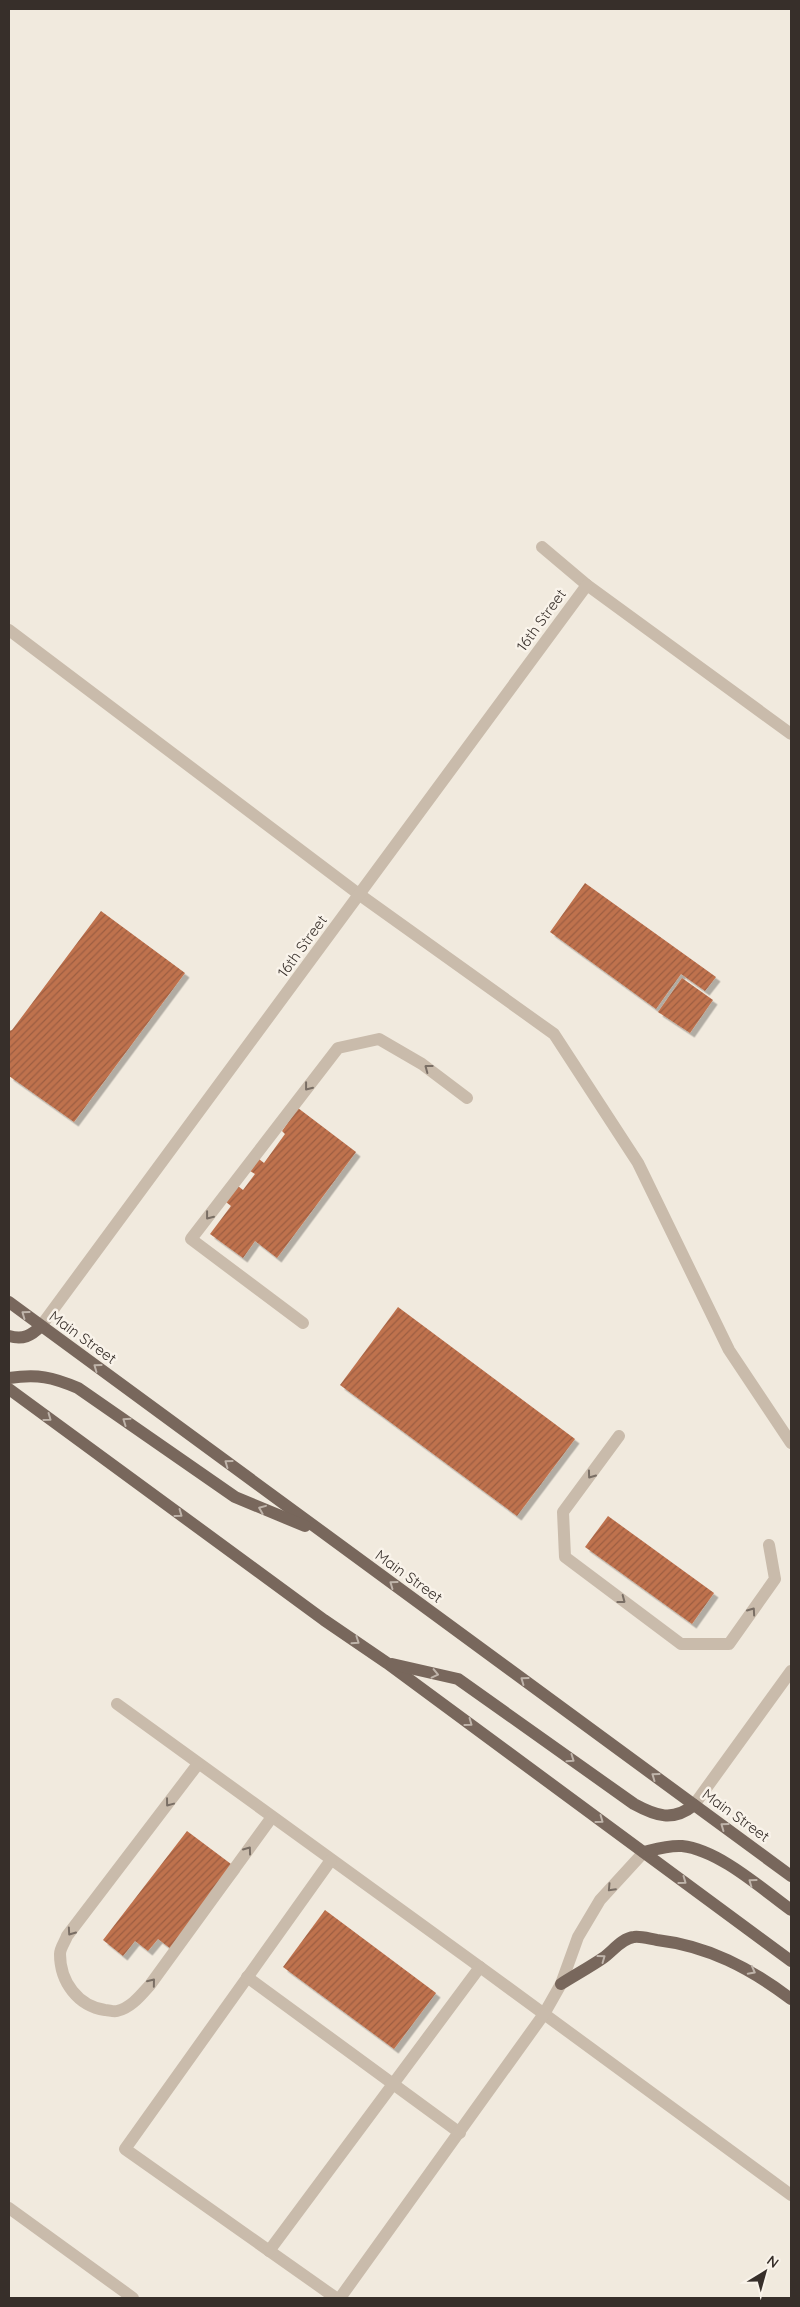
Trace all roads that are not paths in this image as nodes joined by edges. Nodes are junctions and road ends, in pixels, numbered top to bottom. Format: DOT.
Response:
graph roads {
  1 [pos="542,547"];
  2 [pos="587,585"];
  3 [pos="9,630"];
  4 [pos="791,734"];
  5 [pos="360,895"];
  6 [pos="467,1098"];
  7 [pos="9,1302"];
  8 [pos="303,1323"];
  9 [pos="41,1326"];
  10 [pos="9,1336"];
  11 [pos="9,1378"];
  12 [pos="9,1390"];
  13 [pos="619,1436"];
  14 [pos="791,1443"];
  15 [pos="324,1534"];
  16 [pos="769,1545"];
  17 [pos="388,1663"];
  18 [pos="791,1671"];
  19 [pos="116,1704"];
  20 [pos="198,1764"];
  21 [pos="694,1805"];
  22 [pos="272,1817"];
  23 [pos="644,1852"];
  24 [pos="331,1860"];
  25 [pos="791,1876"];
  26 [pos="791,1910"];
  27 [pos="791,1961"];
  28 [pos="480,1967"];
  29 [pos="247,1977"];
  30 [pos="561,1984"];
  31 [pos="791,1998"];
  32 [pos="544,2014"];
  33 [pos="394,2085"];
  34 [pos="460,2133"];
  35 [pos="791,2195"];
  36 [pos="9,2208"];
  37 [pos="269,2252"];
  38 [pos="133,2298"];
  39 [pos="338,2298"];
  1 -- 2 [label="street"];
  2 -- 4 [label="street"];
  2 -- 5 [label="street, 16th Street"];
  3 -- 5 [label="street"];
  5 -- 9 [label="street, 16th Street"];
  5 -- 14 [label="street"];
  6 -- 8 [label="street, one-way"];
  9 -- 7 [label="main road, Main Street, one-way"];
  9 -- 10 [label="main road"];
  15 -- 9 [label="main road, Main Street, one-way"];
  15 -- 11 [label="main road, one-way"];
  12 -- 17 [label="main road, one-way"];
  13 -- 16 [label="street, one-way"];
  21 -- 15 [label="main road, Main Street, one-way"];
  17 -- 21 [label="main road, one-way"];
  17 -- 23 [label="main road, one-way"];
  18 -- 21 [label="street"];
  19 -- 20 [label="street"];
  20 -- 22 [label="street"];
  20 -- 22 [label="street, one-way"];
  25 -- 21 [label="main road, Main Street, one-way"];
  22 -- 24 [label="street"];
  26 -- 23 [label="main road, one-way"];
  23 -- 27 [label="main road, one-way"];
  23 -- 30 [label="street, one-way"];
  24 -- 28 [label="street"];
  24 -- 29 [label="street"];
  28 -- 32 [label="street"];
  28 -- 33 [label="street"];
  29 -- 33 [label="street"];
  29 -- 37 [label="street"];
  30 -- 31 [label="main road, one-way"];
  30 -- 32 [label="street"];
  32 -- 34 [label="street"];
  32 -- 35 [label="street"];
  33 -- 34 [label="street"];
  33 -- 37 [label="street"];
  34 -- 39 [label="street"];
  36 -- 38 [label="street"];
  37 -- 39 [label="street"];
}
